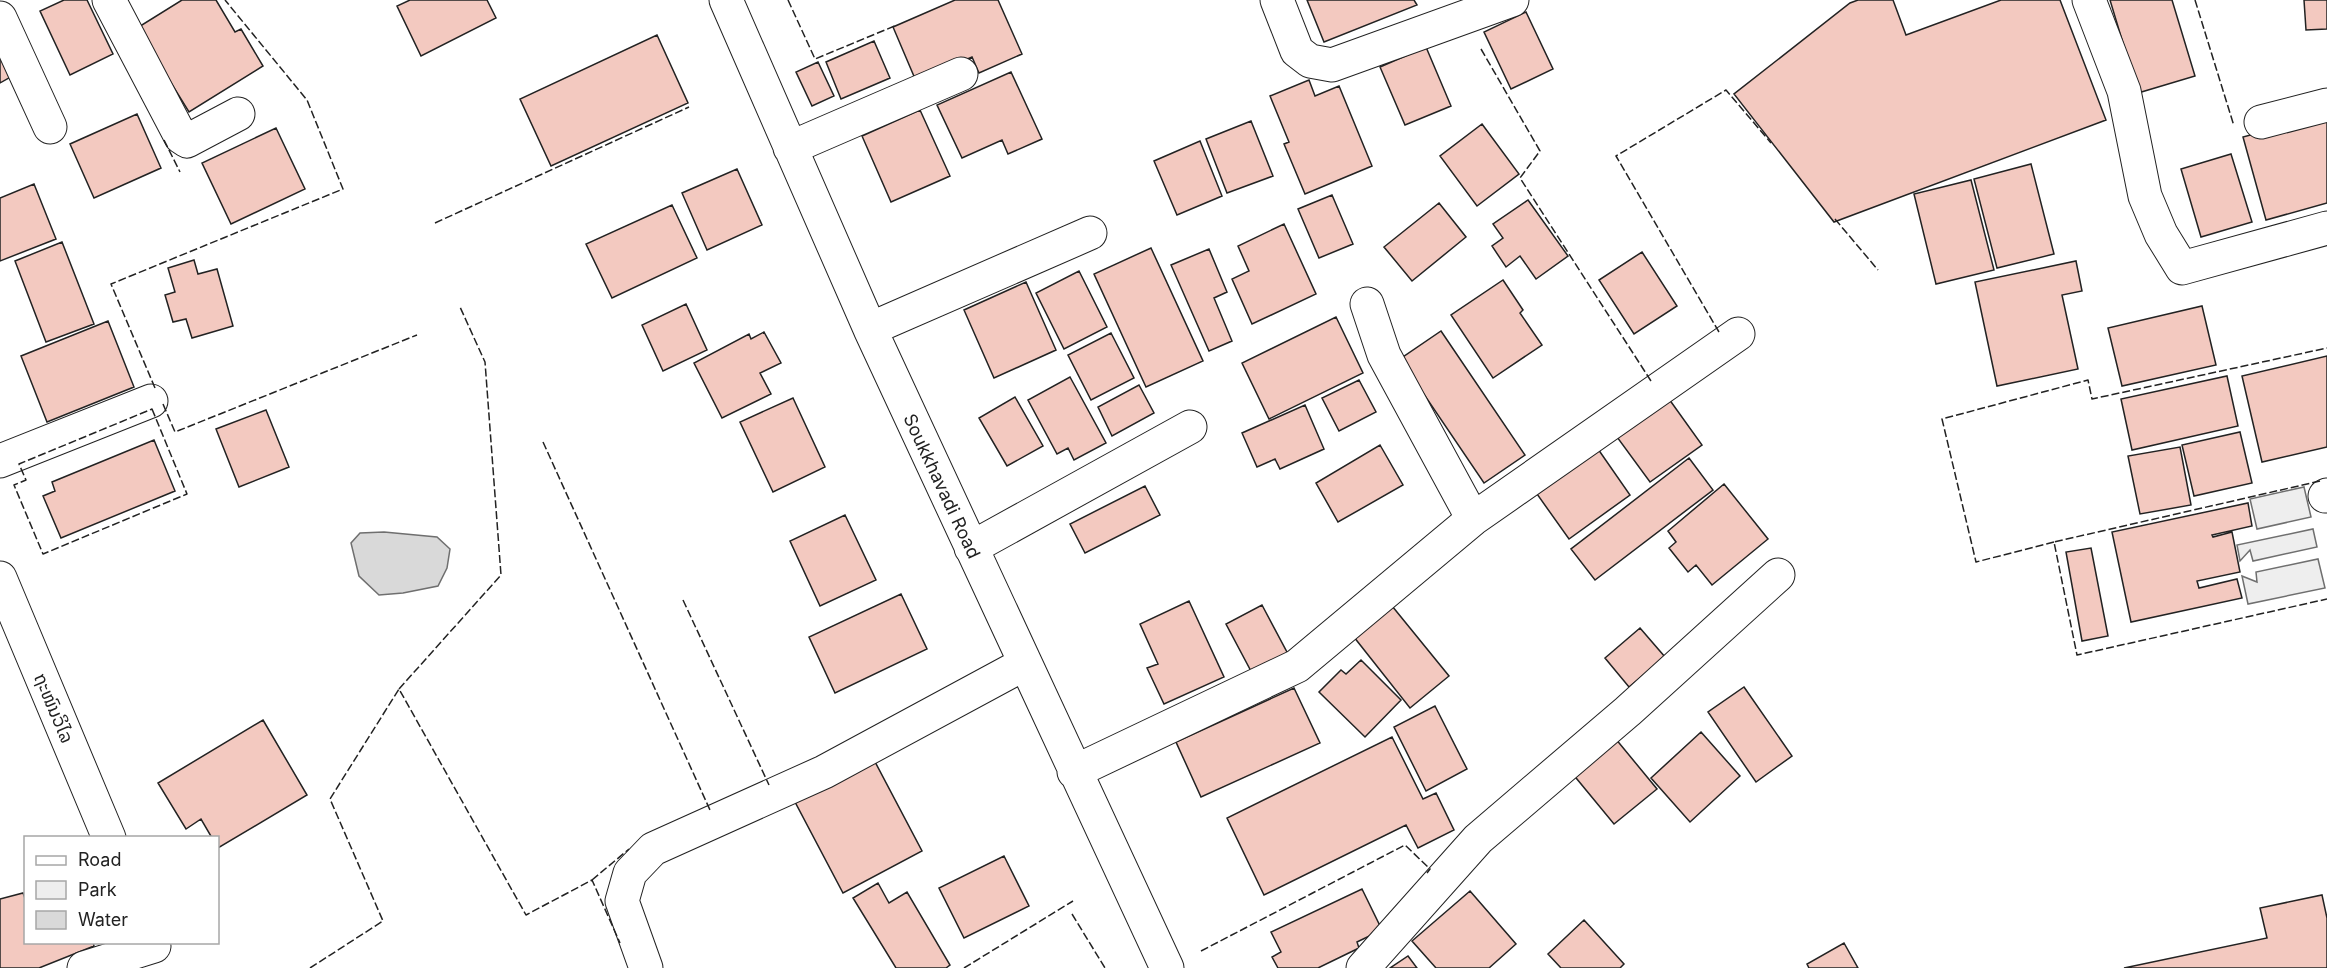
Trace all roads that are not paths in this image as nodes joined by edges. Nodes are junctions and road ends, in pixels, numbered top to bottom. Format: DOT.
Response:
graph roads {
  1 [pos="109,0"];
  2 [pos="726,0"];
  3 [pos="1277,0"];
  4 [pos="1512,0"];
  5 [pos="2089,0"];
  6 [pos="0,18"];
  7 [pos="961,74"];
  8 [pos="2327,105"];
  9 [pos="238,114"];
  10 [pos="2260,122"];
  11 [pos="50,127"];
  12 [pos="790,148"];
  13 [pos="2327,228"];
  14 [pos="1090,232"];
  15 [pos="1367,304"];
  16 [pos="870,330"];
  17 [pos="1738,334"];
  18 [pos="151,401"];
  19 [pos="1190,427"];
  20 [pos="0,461"];
  21 [pos="1473,519"];
  22 [pos="971,548"];
  23 [pos="1778,575"];
  24 [pos="0,578"];
  25 [pos="1024,664"];
  26 [pos="1074,772"];
  27 [pos="109,836"];
  28 [pos="156,952"];
  29 [pos="84,968"];
  30 [pos="646,968"];
  31 [pos="1167,968"];
  32 [pos="1363,968"];
  1 -- 9 [label="street"];
  2 -- 12 [label="street, Soukkhavadi Road"];
  3 -- 4 [label="street"];
  5 -- 13 [label="street"];
  6 -- 11 [label="street"];
  7 -- 12 [label="street"];
  8 -- 10 [label="street"];
  12 -- 16 [label="street, Soukkhavadi Road"];
  14 -- 16 [label="street"];
  15 -- 21 [label="street"];
  16 -- 22 [label="street, Soukkhavadi Road"];
  17 -- 21 [label="street"];
  18 -- 20 [label="street"];
  19 -- 22 [label="street"];
  21 -- 26 [label="street"];
  22 -- 25 [label="street, Soukkhavadi Road"];
  23 -- 32 [label="street"];
  24 -- 27 [label="street, ຖະໜົນວິໄລ"];
  25 -- 26 [label="street, Soukkhavadi Road"];
  25 -- 30 [label="street"];
  26 -- 31 [label="street, Soukkhavadi Road"];
  28 -- 29 [label="street"];
}
